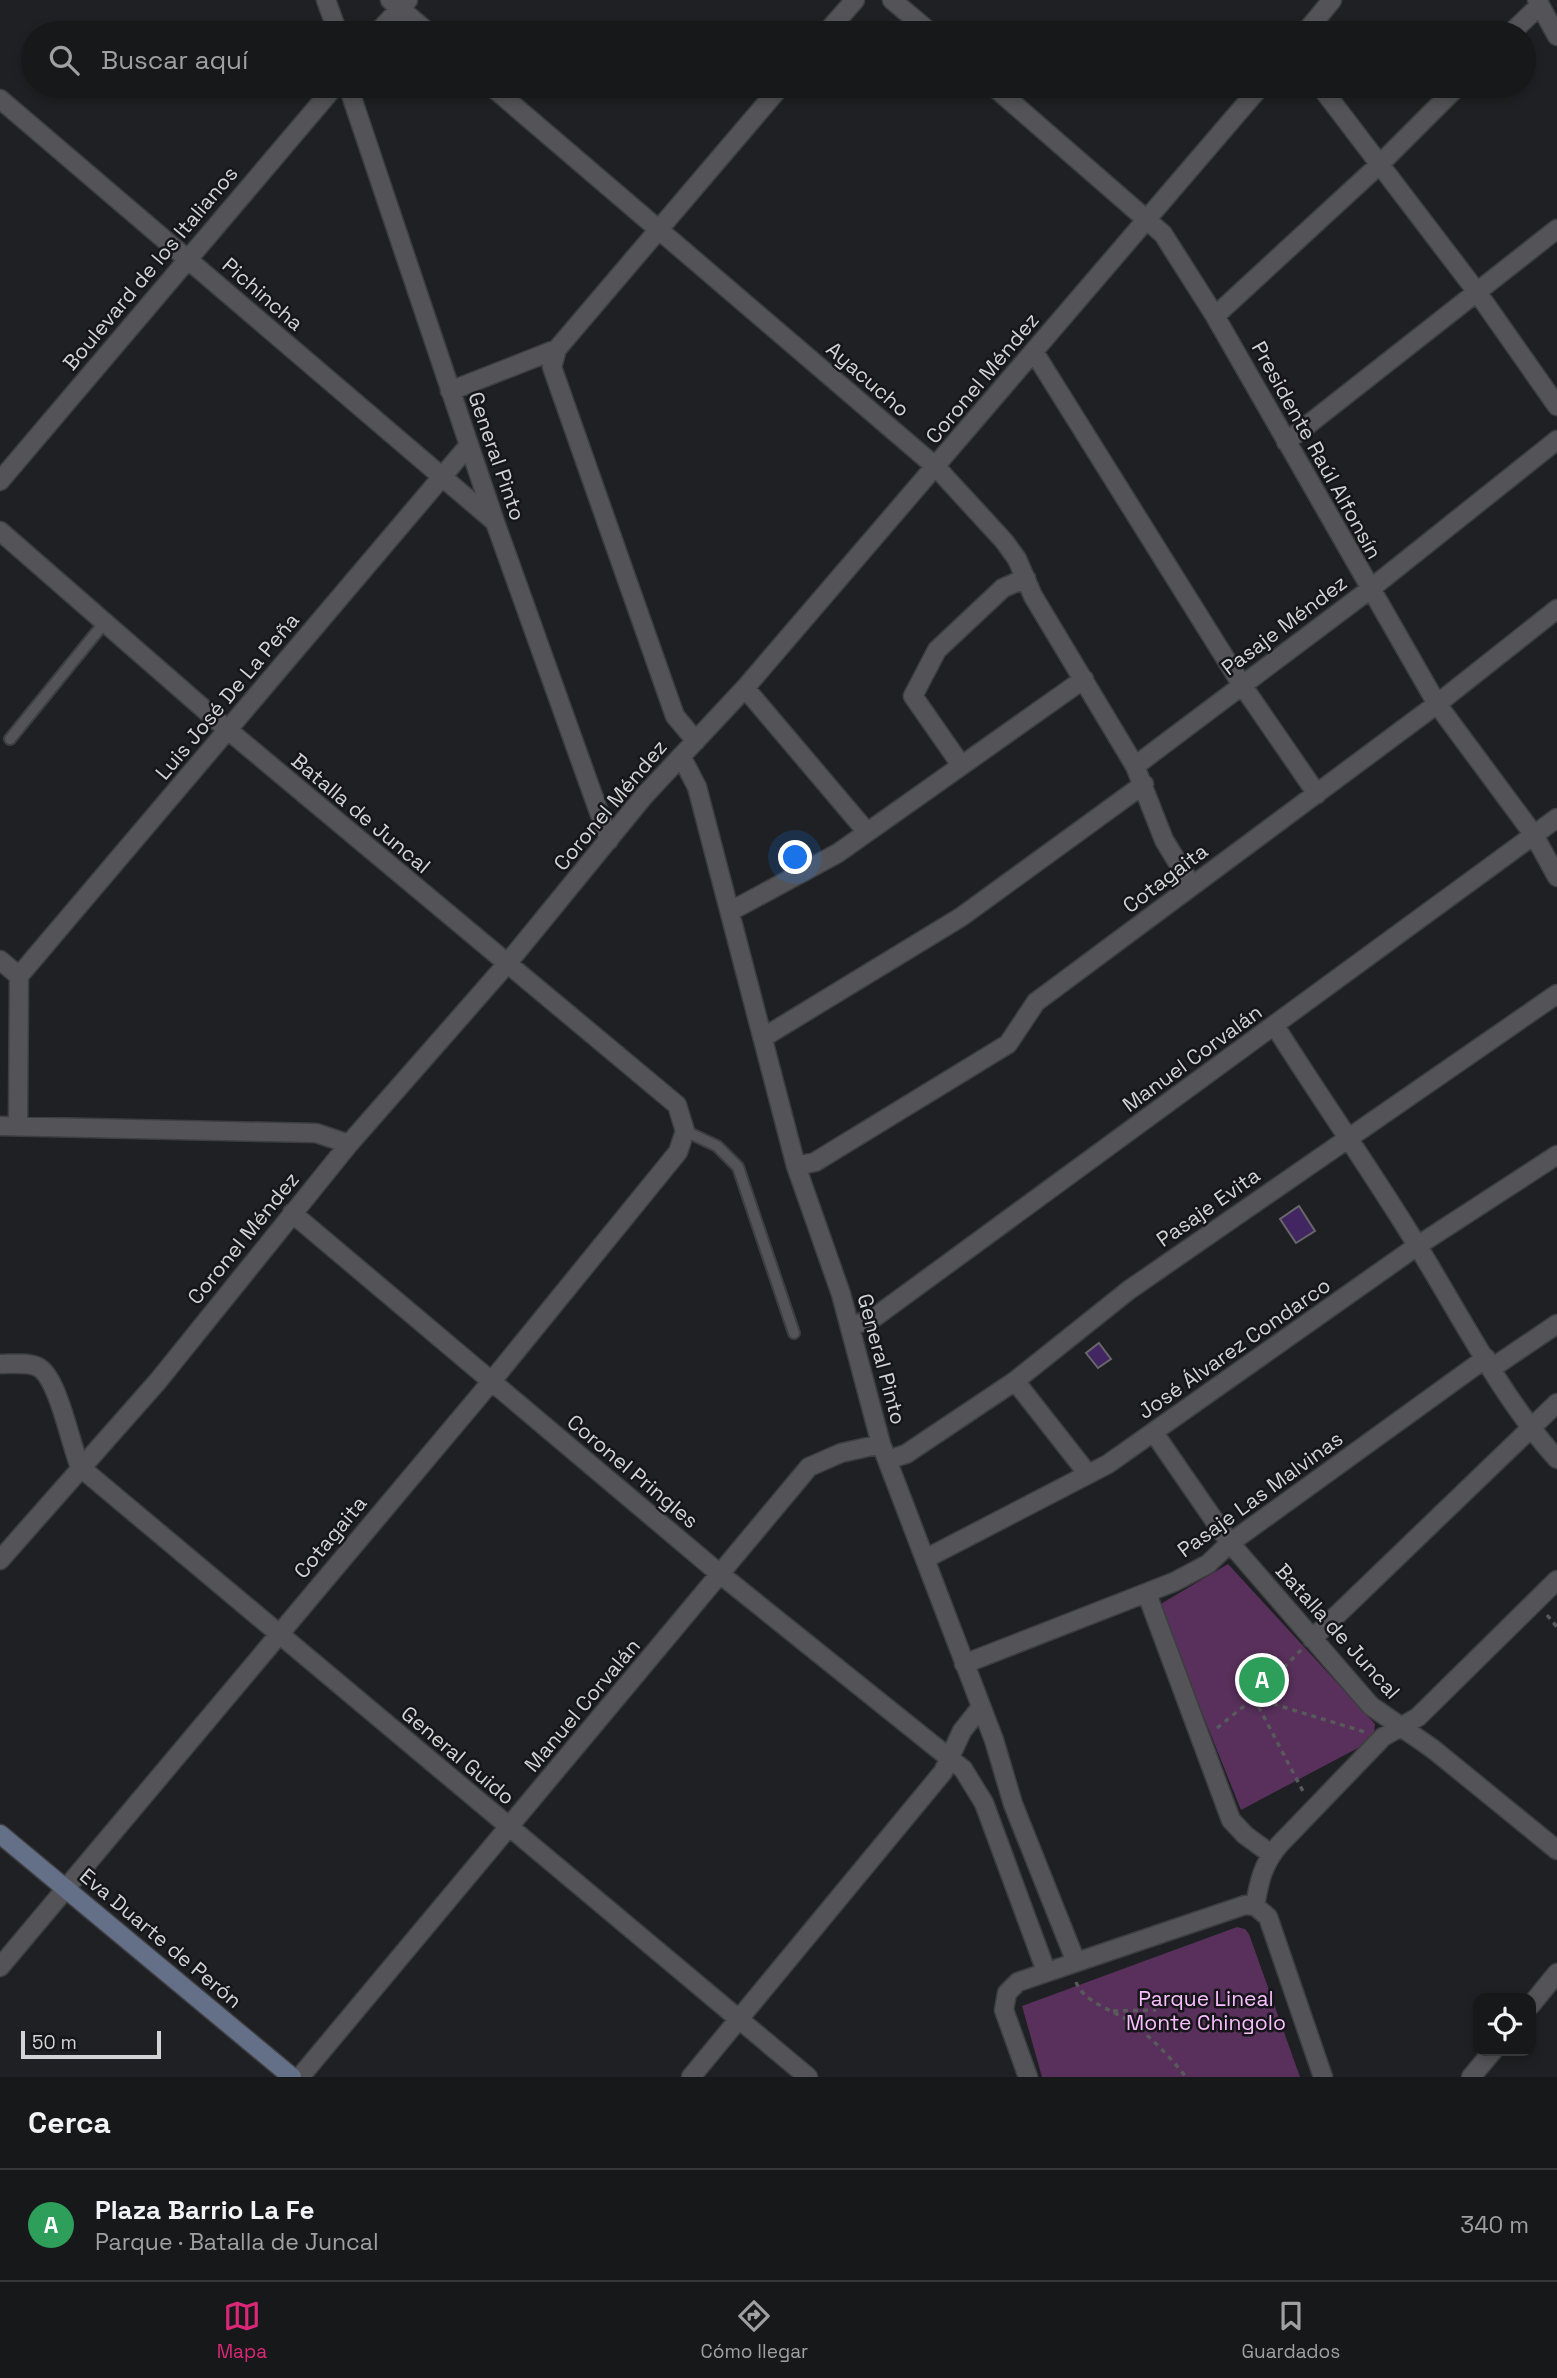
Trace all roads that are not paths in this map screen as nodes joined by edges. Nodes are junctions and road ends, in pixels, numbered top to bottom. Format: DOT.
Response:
graph roads {
  1 [pos="326,0"];
  2 [pos="855,0"];
  3 [pos="892,0"];
  4 [pos="1332,0"];
  5 [pos="1538,2"];
  6 [pos="400,3"];
  7 [pos="334,21"];
  8 [pos="386,21"];
  9 [pos="417,21"];
  10 [pos="837,21"];
  11 [pos="917,21"];
  12 [pos="1315,21"];
  13 [pos="1521,21"];
  14 [pos="1557,36"];
  15 [pos="325,98"];
  16 [pos="352,98"];
  17 [pos="505,98"];
  18 [pos="771,98"];
  19 [pos="1007,98"];
  20 [pos="1251,98"];
  21 [pos="1329,98"];
  22 [pos="1446,98"];
  23 [pos="0,99"];
  24 [pos="1380,164"];
  25 [pos="1149,219"];
  26 [pos="657,229"];
  27 [pos="1557,229"];
  28 [pos="187,258"];
  29 [pos="1477,292"];
  30 [pos="1216,316"];
  31 [pos="556,349"];
  32 [pos="1034,352"];
  33 [pos="450,391"];
  34 [pos="1557,405"];
  35 [pos="1557,440"];
  36 [pos="1286,442"];
  37 [pos="469,445"];
  38 [pos="936,467"];
  39 [pos="441,479"];
  40 [pos="0,481"];
  41 [pos="495,522"];
  42 [pos="0,531"];
  43 [pos="1026,578"];
  44 [pos="1370,590"];
  45 [pos="1557,609"];
  46 [pos="105,622"];
  47 [pos="1084,679"];
  48 [pos="1242,685"];
  49 [pos="745,688"];
  50 [pos="1437,704"];
  51 [pos="228,730"];
  52 [pos="10,739"];
  53 [pos="696,741"];
  54 [pos="681,756"];
  55 [pos="961,765"];
  56 [pos="1135,766"];
  57 [pos="1144,784"];
  58 [pos="1317,794"];
  59 [pos="1557,818"];
  60 [pos="867,832"];
  61 [pos="1534,835"];
  62 [pos="609,839"];
  63 [pos="1557,877"];
  64 [pos="1192,886"];
  65 [pos="731,911"];
  66 [pos="0,960"];
  67 [pos="506,965"];
  68 [pos="19,976"];
  69 [pos="1557,994"];
  70 [pos="1275,1026"];
  71 [pos="764,1037"];
  72 [pos="9,1126"];
  73 [pos="685,1131"];
  74 [pos="1346,1138"];
  75 [pos="349,1144"];
  76 [pos="1557,1155"];
  77 [pos="796,1166"];
  78 [pos="292,1213"];
  79 [pos="1417,1245"];
  80 [pos="1557,1324"];
  81 [pos="850,1327"];
  82 [pos="794,1333"];
  83 [pos="1489,1363"];
  84 [pos="0,1364"];
  85 [pos="1015,1381"];
  86 [pos="491,1382"];
  87 [pos="1557,1403"];
  88 [pos="1531,1428"];
  89 [pos="1154,1433"];
  90 [pos="884,1452"];
  91 [pos="819,1460"];
  92 [pos="1557,1460"];
  93 [pos="80,1467"];
  94 [pos="1088,1474"];
  95 [pos="1230,1543"];
  96 [pos="925,1559"];
  97 [pos="0,1560"];
  98 [pos="720,1574"];
  99 [pos="1557,1580"];
  100 [pos="1147,1594"];
  101 [pos="278,1633"];
  102 [pos="1312,1639"];
  103 [pos="964,1664"];
  104 [pos="981,1707"];
  105 [pos="1399,1727"];
  106 [pos="950,1757"];
  107 [pos="510,1828"];
  108 [pos="0,1834"];
  109 [pos="1557,1850"];
  110 [pos="1271,1854"];
  111 [pos="67,1889"];
  112 [pos="1255,1906"];
  113 [pos="0,1968"];
  114 [pos="1046,1971"];
  115 [pos="1077,1971"];
  116 [pos="1557,1973"];
  117 [pos="1536,1999"];
  118 [pos="740,2019"];
  119 [pos="1489,2056"];
  120 [pos="292,2077"];
  121 [pos="300,2077"];
  122 [pos="691,2077"];
  123 [pos="808,2077"];
  124 [pos="1028,2077"];
  125 [pos="1323,2077"];
  126 [pos="1471,2077"];
  1 -- 7 [label="street"];
  2 -- 10 [label="street"];
  3 -- 11 [label="street"];
  4 -- 12 [label="street"];
  5 -- 13 [label="street"];
  5 -- 14 [label="street"];
  6 -- 8 [label="street"];
  6 -- 9 [label="street"];
  15 -- 28 [label="street, Boulevard de los Italianos"];
  16 -- 33 [label="street, General Pinto"];
  17 -- 26 [label="street, Ayacucho"];
  18 -- 26 [label="street"];
  19 -- 25 [label="street, Presidente Raúl Alfonsín"];
  20 -- 25 [label="street, Coronel Méndez"];
  21 -- 24 [label="street"];
  22 -- 24 [label="street"];
  23 -- 28 [label="street, Pichincha"];
  24 -- 29 [label="street"];
  24 -- 30 [label="street"];
  25 -- 30 [label="street, Presidente Raúl Alfonsín"];
  25 -- 32 [label="street, Coronel Méndez"];
  26 -- 31 [label="street"];
  26 -- 38 [label="street, Ayacucho"];
  27 -- 29 [label="street"];
  28 -- 39 [label="street, Pichincha"];
  28 -- 40 [label="street, Boulevard de los Italianos"];
  29 -- 34 [label="street"];
  29 -- 36 [label="street"];
  30 -- 36 [label="street, Presidente Raúl Alfonsín"];
  31 -- 33 [label="street"];
  31 -- 53 [label="street"];
  32 -- 38 [label="street, Coronel Méndez"];
  32 -- 48 [label="street"];
  33 -- 37 [label="street, General Pinto"];
  35 -- 44 [label="street, Pasaje Méndez"];
  36 -- 44 [label="street, Presidente Raúl Alfonsín"];
  37 -- 39 [label="street, Luis José De La Peña"];
  37 -- 41 [label="street, General Pinto"];
  38 -- 43 [label="street, Ayacucho"];
  38 -- 49 [label="street, Coronel Méndez"];
  39 -- 41 [label="street, Pichincha"];
  39 -- 51 [label="street, Luis José De La Peña"];
  41 -- 62 [label="street, General Pinto"];
  42 -- 46 [label="street, Batalla de Juncal"];
  43 -- 47 [label="street, Ayacucho"];
  43 -- 55 [label="street"];
  44 -- 48 [label="street, Pasaje Méndez"];
  44 -- 50 [label="street, Presidente Raúl Alfonsín"];
  45 -- 50 [label="street, Cotagaita"];
  46 -- 51 [label="street, Batalla de Juncal"];
  46 -- 52 [label="lane"];
  47 -- 55 [label="street"];
  47 -- 56 [label="street, Ayacucho"];
  48 -- 56 [label="street, Pasaje Méndez"];
  48 -- 58 [label="street"];
  49 -- 53 [label="street, Coronel Méndez"];
  49 -- 60 [label="street"];
  50 -- 58 [label="street, Cotagaita"];
  50 -- 61 [label="street, Presidente Raúl Alfonsín"];
  51 -- 67 [label="street, Batalla de Juncal"];
  51 -- 68 [label="street, Luis José De La Peña"];
  53 -- 54 [label="street, Coronel Méndez"];
  54 -- 62 [label="street, Coronel Méndez"];
  54 -- 65 [label="street, General Pinto"];
  55 -- 60 [label="street"];
  56 -- 57 [label="street, Ayacucho"];
  57 -- 64 [label="street, Ayacucho"];
  57 -- 71 [label="street"];
  58 -- 64 [label="street, Cotagaita"];
  59 -- 61 [label="street, Manuel Corvalán"];
  60 -- 65 [label="street"];
  61 -- 63 [label="street, Presidente Raúl Alfonsín"];
  61 -- 70 [label="street, Manuel Corvalán"];
  62 -- 67 [label="street, Coronel Méndez"];
  64 -- 77 [label="street, Cotagaita"];
  65 -- 71 [label="street, General Pinto"];
  66 -- 68 [label="street"];
  67 -- 73 [label="street, Batalla de Juncal"];
  67 -- 75 [label="street, Coronel Méndez"];
  68 -- 72 [label="street"];
  69 -- 74 [label="street, Pasaje Evita"];
  70 -- 74 [label="street"];
  70 -- 81 [label="street, Manuel Corvalán"];
  71 -- 77 [label="street, General Pinto"];
  72 -- 75 [label="street"];
  73 -- 82 [label="lane"];
  73 -- 86 [label="street, Cotagaita"];
  74 -- 79 [label="street"];
  74 -- 85 [label="street, Pasaje Evita"];
  75 -- 78 [label="street, Coronel Méndez"];
  76 -- 79 [label="street, José Álvarez Condarco"];
  77 -- 81 [label="street, General Pinto"];
  78 -- 86 [label="street, Coronel Pringles"];
  78 -- 93 [label="street, Coronel Méndez"];
  79 -- 83 [label="street"];
  79 -- 89 [label="street, José Álvarez Condarco"];
  80 -- 83 [label="street, Pasaje Las Malvinas"];
  81 -- 90 [label="street, General Pinto"];
  83 -- 88 [label="street"];
  83 -- 95 [label="street, Pasaje Las Malvinas"];
  84 -- 93 [label="street"];
  85 -- 90 [label="street, Pasaje Evita"];
  85 -- 94 [label="street"];
  86 -- 98 [label="street, Coronel Pringles"];
  86 -- 101 [label="street, Cotagaita"];
  87 -- 88 [label="street"];
  88 -- 92 [label="street"];
  88 -- 102 [label="street"];
  89 -- 94 [label="street, José Álvarez Condarco"];
  89 -- 95 [label="street, Batalla de Juncal"];
  90 -- 91 [label="street, Pasaje Evita"];
  90 -- 96 [label="street, General Pinto"];
  91 -- 98 [label="street, Manuel Corvalán"];
  93 -- 97 [label="street, Coronel Méndez"];
  93 -- 101 [label="street, General Guido"];
  94 -- 96 [label="street, José Álvarez Condarco"];
  95 -- 100 [label="street, Pasaje Las Malvinas"];
  95 -- 102 [label="street, Batalla de Juncal"];
  96 -- 103 [label="street, General Pinto"];
  98 -- 106 [label="street, Coronel Pringles"];
  98 -- 107 [label="street, Manuel Corvalán"];
  99 -- 105 [label="street"];
  100 -- 103 [label="street, Pasaje Las Malvinas"];
  100 -- 110 [label="street"];
  101 -- 107 [label="street, General Guido"];
  101 -- 111 [label="street, Cotagaita"];
  102 -- 105 [label="street, Batalla de Juncal"];
  103 -- 104 [label="street, General Pinto"];
  104 -- 106 [label="street"];
  104 -- 115 [label="street, General Pinto"];
  105 -- 109 [label="street, Batalla de Juncal"];
  105 -- 110 [label="street"];
  106 -- 114 [label="street"];
  106 -- 118 [label="street"];
  107 -- 118 [label="street, General Guido"];
  107 -- 121 [label="street, Manuel Corvalán"];
  108 -- 111 [label="main road, Eva Duarte de Perón"];
  110 -- 112 [label="street"];
  111 -- 113 [label="street, Cotagaita"];
  111 -- 120 [label="main road, Eva Duarte de Perón"];
  112 -- 115 [label="street"];
  112 -- 125 [label="street"];
  114 -- 115 [label="street"];
  114 -- 124 [label="street"];
  116 -- 117 [label="street"];
  118 -- 122 [label="street"];
  118 -- 123 [label="street, General Guido"];
  119 -- 126 [label="street"];
}
